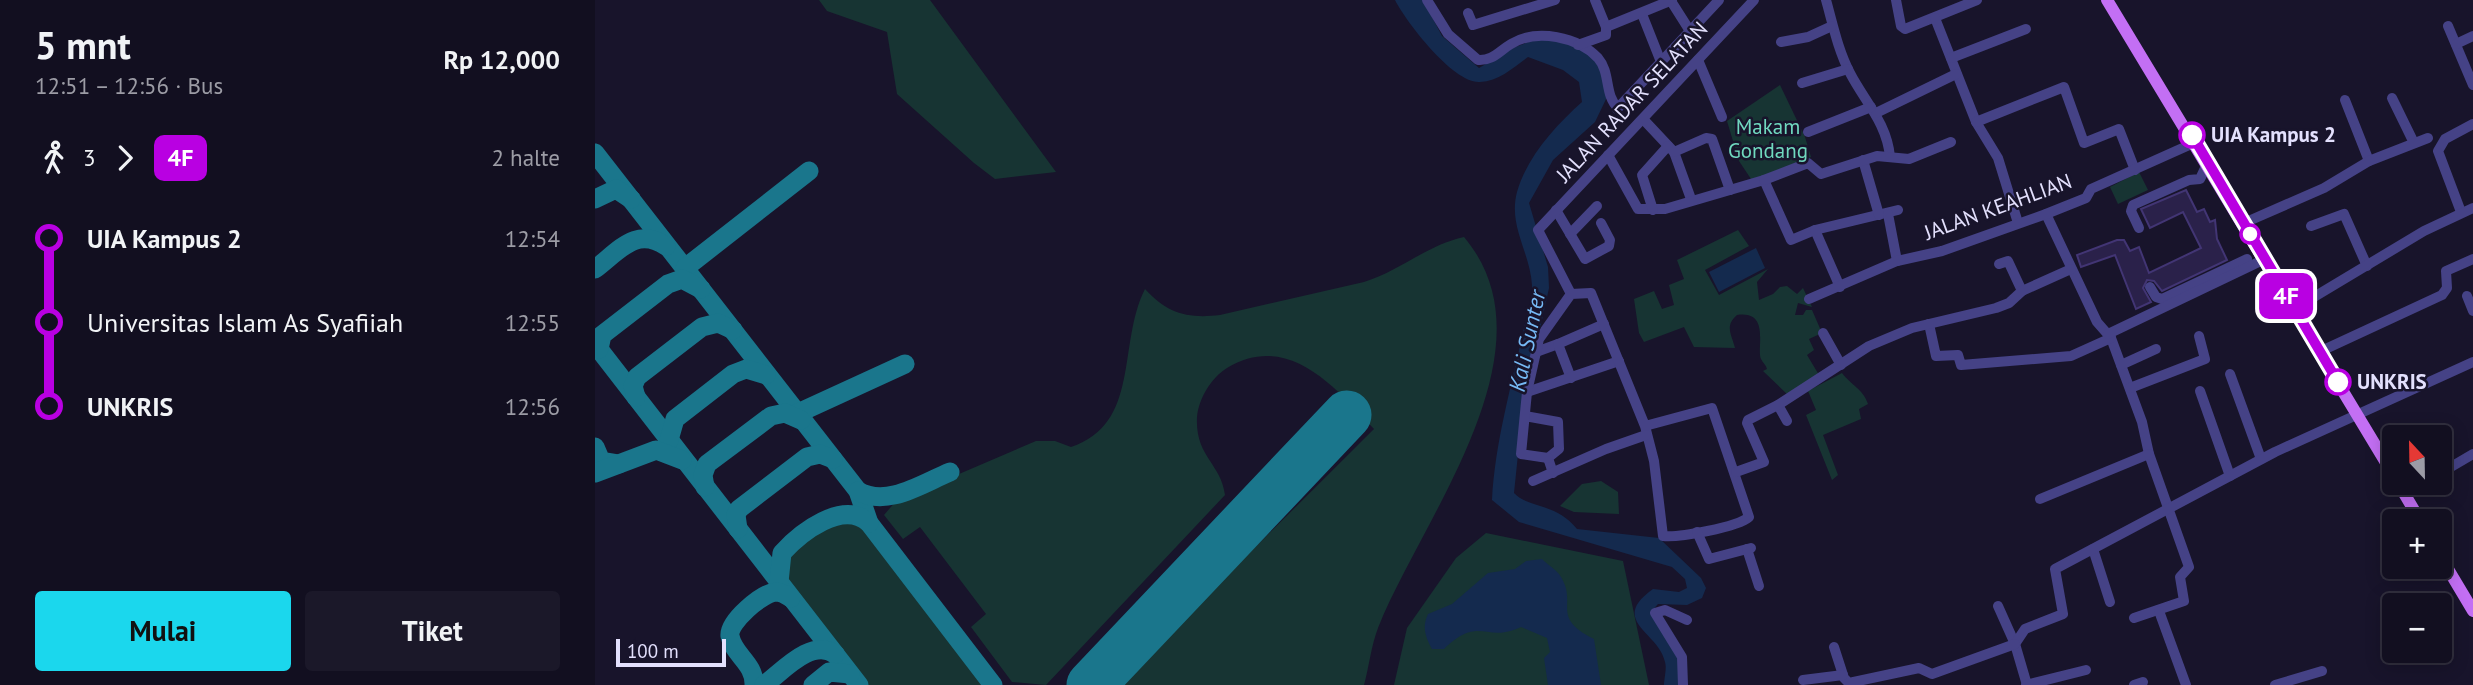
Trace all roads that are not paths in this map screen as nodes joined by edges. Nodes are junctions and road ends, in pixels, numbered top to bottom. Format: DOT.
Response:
graph roads {
  1 [pos="1427,0"];
  2 [pos="1555,0"];
  3 [pos="1595,0"];
  4 [pos="1672,0"];
  5 [pos="1719,0"];
  6 [pos="1754,0"];
  7 [pos="1826,0"];
  8 [pos="1896,0"];
  9 [pos="1977,0"];
  10 [pos="2107,0"];
  11 [pos="1468,13"];
  12 [pos="1642,14"];
  13 [pos="1935,18"];
  14 [pos="1832,26"];
  15 [pos="2448,26"];
  16 [pos="1606,27"];
  17 [pos="2026,29"];
  18 [pos="1690,31"];
  19 [pos="2473,36"];
  20 [pos="1781,42"];
  21 [pos="2456,44"];
  22 [pos="1578,46"];
  23 [pos="1951,58"];
  24 [pos="1698,60"];
  25 [pos="1661,62"];
  26 [pos="1848,69"];
  27 [pos="1956,74"];
  28 [pos="1802,83"];
  29 [pos="2473,85"];
  30 [pos="2392,98"];
  31 [pos="2345,100"];
  32 [pos="1874,110"];
  33 [pos="1722,117"];
  34 [pos="1643,119"];
  35 [pos="1976,122"];
  36 [pos="2473,124"];
  37 [pos="1808,132"];
  38 [pos="2428,138"];
  39 [pos="1951,142"];
  40 [pos="2196,142"];
  41 [pos="2414,143"];
  42 [pos="1672,149"];
  43 [pos="1608,155"];
  44 [pos="1890,157"];
  45 [pos="1863,160"];
  46 [pos="2369,161"];
  47 [pos="2208,162"];
  48 [pos="2135,170"];
  49 [pos="1764,180"];
  50 [pos="1730,190"];
  51 [pos="1691,200"];
  52 [pos="1597,206"];
  53 [pos="2473,208"];
  54 [pos="1556,210"];
  55 [pos="1653,210"];
  56 [pos="1898,210"];
  57 [pos="2461,212"];
  58 [pos="1883,214"];
  59 [pos="2046,214"];
  60 [pos="1601,223"];
  61 [pos="2018,223"];
  62 [pos="2244,223"];
  63 [pos="2311,226"];
  64 [pos="2139,228"];
  65 [pos="1815,230"];
  66 [pos="1570,234"];
  67 [pos="2247,259"];
  68 [pos="2265,259"];
  69 [pos="2473,259"];
  70 [pos="1897,261"];
  71 [pos="1999,264"];
  72 [pos="2367,266"];
  73 [pos="2071,269"];
  74 [pos="1840,287"];
  75 [pos="2150,287"];
  76 [pos="2022,291"];
  77 [pos="1571,294"];
  78 [pos="2467,296"];
  79 [pos="1809,299"];
  80 [pos="2294,309"];
  81 [pos="2473,311"];
  82 [pos="1604,324"];
  83 [pos="1929,324"];
  84 [pos="1823,333"];
  85 [pos="2109,336"];
  86 [pos="2199,336"];
  87 [pos="1558,344"];
  88 [pos="2156,349"];
  89 [pos="1536,352"];
  90 [pos="2319,352"];
  91 [pos="1619,361"];
  92 [pos="2473,362"];
  93 [pos="1841,365"];
  94 [pos="2123,369"];
  95 [pos="2230,374"];
  96 [pos="1571,378"];
  97 [pos="2130,388"];
  98 [pos="2200,391"];
  99 [pos="1527,392"];
  100 [pos="1778,405"];
  101 [pos="2357,415"];
  102 [pos="1525,416"];
  103 [pos="1787,421"];
  104 [pos="1646,431"];
  105 [pos="2149,454"];
  106 [pos="2473,454"];
  107 [pos="2382,456"];
  108 [pos="1548,458"];
  109 [pos="2261,459"];
  110 [pos="2452,466"];
  111 [pos="1736,471"];
  112 [pos="1553,472"];
  113 [pos="2230,476"];
  114 [pos="1533,481"];
  115 [pos="2040,499"];
  116 [pos="2167,512"];
  117 [pos="1697,532"];
  118 [pos="2093,549"];
  119 [pos="2452,576"];
  120 [pos="1759,586"];
  121 [pos="2110,602"];
  122 [pos="1998,606"];
  123 [pos="2159,611"];
  124 [pos="2473,611"];
  125 [pos="2134,618"];
  126 [pos="1687,620"];
  127 [pos="2015,644"];
  128 [pos="1834,647"];
  129 [pos="2085,670"];
  130 [pos="2322,671"];
  131 [pos="1936,673"];
  132 [pos="1843,675"];
  133 [pos="1803,680"];
  134 [pos="1683,685"];
  135 [pos="1938,685"];
  136 [pos="2027,685"];
  137 [pos="2186,685"];
  138 [pos="2275,685"];
  1 -- 22 [label="street"];
  2 -- 11 [label="street"];
  3 -- 16 [label="street"];
  4 -- 12 [label="street"];
  4 -- 18 [label="street"];
  5 -- 18 [label="street"];
  6 -- 24 [label="street, JALAN RADAR SELATAN"];
  7 -- 14 [label="street"];
  8 -- 13 [label="street"];
  9 -- 13 [label="street"];
  10 -- 40 [label="main road"];
  12 -- 16 [label="street"];
  12 -- 25 [label="street"];
  13 -- 23 [label="street"];
  14 -- 20 [label="street"];
  14 -- 26 [label="street"];
  15 -- 21 [label="street"];
  16 -- 22 [label="street"];
  17 -- 23 [label="street"];
  18 -- 25 [label="street"];
  19 -- 21 [label="street"];
  21 -- 29 [label="street"];
  22 -- 25 [label="street"];
  23 -- 27 [label="street"];
  24 -- 33 [label="street"];
  24 -- 34 [label="street, JALAN RADAR SELATAN"];
  26 -- 28 [label="street"];
  26 -- 32 [label="street"];
  27 -- 32 [label="street"];
  27 -- 35 [label="street"];
  30 -- 41 [label="street"];
  31 -- 46 [label="street"];
  32 -- 37 [label="street"];
  32 -- 44 [label="street"];
  34 -- 42 [label="street"];
  34 -- 43 [label="street, JALAN RADAR SELATAN"];
  35 -- 48 [label="street"];
  35 -- 61 [label="street"];
  36 -- 57 [label="street"];
  38 -- 41 [label="street"];
  39 -- 44 [label="street"];
  40 -- 47 [label="main road"];
  40 -- 48 [label="street, JALAN KEAHLIAN"];
  41 -- 46 [label="street"];
  42 -- 50 [label="street"];
  42 -- 51 [label="street"];
  42 -- 55 [label="street"];
  43 -- 54 [label="street, JALAN RADAR SELATAN"];
  43 -- 55 [label="street"];
  44 -- 45 [label="street"];
  45 -- 49 [label="street"];
  45 -- 58 [label="street"];
  46 -- 62 [label="street"];
  47 -- 62 [label="main road"];
  47 -- 64 [label="street"];
  48 -- 59 [label="street, JALAN KEAHLIAN"];
  49 -- 50 [label="street"];
  49 -- 65 [label="street"];
  50 -- 51 [label="street"];
  51 -- 55 [label="street"];
  52 -- 66 [label="street"];
  53 -- 57 [label="street"];
  54 -- 66 [label="street"];
  54 -- 77 [label="street, JALAN RADAR SELATAN"];
  56 -- 58 [label="street"];
  57 -- 72 [label="street"];
  58 -- 65 [label="street"];
  58 -- 70 [label="street"];
  59 -- 61 [label="street, JALAN KEAHLIAN"];
  59 -- 73 [label="street"];
  60 -- 66 [label="street"];
  61 -- 70 [label="street, JALAN KEAHLIAN"];
  62 -- 68 [label="main road"];
  63 -- 72 [label="street"];
  65 -- 74 [label="street"];
  67 -- 75 [label="street"];
  68 -- 80 [label="main road"];
  68 -- 85 [label="street"];
  69 -- 90 [label="street"];
  70 -- 74 [label="street, JALAN KEAHLIAN"];
  71 -- 76 [label="street"];
  72 -- 80 [label="street"];
  73 -- 76 [label="street"];
  73 -- 85 [label="street"];
  74 -- 79 [label="street, JALAN KEAHLIAN"];
  76 -- 83 [label="street"];
  77 -- 82 [label="street"];
  77 -- 89 [label="street"];
  78 -- 81 [label="street"];
  80 -- 90 [label="main road"];
  82 -- 87 [label="street"];
  82 -- 91 [label="street"];
  83 -- 85 [label="street"];
  83 -- 93 [label="street"];
  84 -- 93 [label="street"];
  85 -- 94 [label="street"];
  86 -- 97 [label="street"];
  87 -- 89 [label="street"];
  87 -- 96 [label="street"];
  88 -- 94 [label="street"];
  89 -- 99 [label="street"];
  90 -- 101 [label="main road"];
  91 -- 96 [label="street"];
  91 -- 104 [label="street"];
  92 -- 101 [label="street"];
  93 -- 100 [label="street"];
  94 -- 97 [label="street"];
  95 -- 109 [label="street"];
  96 -- 99 [label="street"];
  97 -- 105 [label="street"];
  98 -- 113 [label="street"];
  99 -- 102 [label="street"];
  100 -- 103 [label="street"];
  100 -- 111 [label="street"];
  101 -- 107 [label="main road"];
  101 -- 109 [label="street"];
  102 -- 108 [label="street"];
  102 -- 108 [label="street"];
  104 -- 111 [label="street"];
  104 -- 112 [label="street"];
  104 -- 117 [label="street"];
  105 -- 115 [label="street"];
  105 -- 116 [label="street"];
  106 -- 110 [label="street"];
  108 -- 112 [label="street"];
  109 -- 113 [label="street"];
  111 -- 117 [label="street"];
  112 -- 114 [label="street"];
  113 -- 116 [label="street"];
  116 -- 118 [label="street"];
  116 -- 123 [label="street"];
  117 -- 120 [label="street"];
  118 -- 121 [label="street"];
  118 -- 127 [label="street"];
  119 -- 124 [label="main road"];
  122 -- 127 [label="street"];
  123 -- 125 [label="street"];
  123 -- 137 [label="street"];
  126 -- 134 [label="street"];
  127 -- 131 [label="street"];
  127 -- 136 [label="street"];
  128 -- 132 [label="street"];
  129 -- 136 [label="street"];
  130 -- 138 [label="street"];
  131 -- 132 [label="street"];
  131 -- 135 [label="street"];
  132 -- 133 [label="street"];
}
